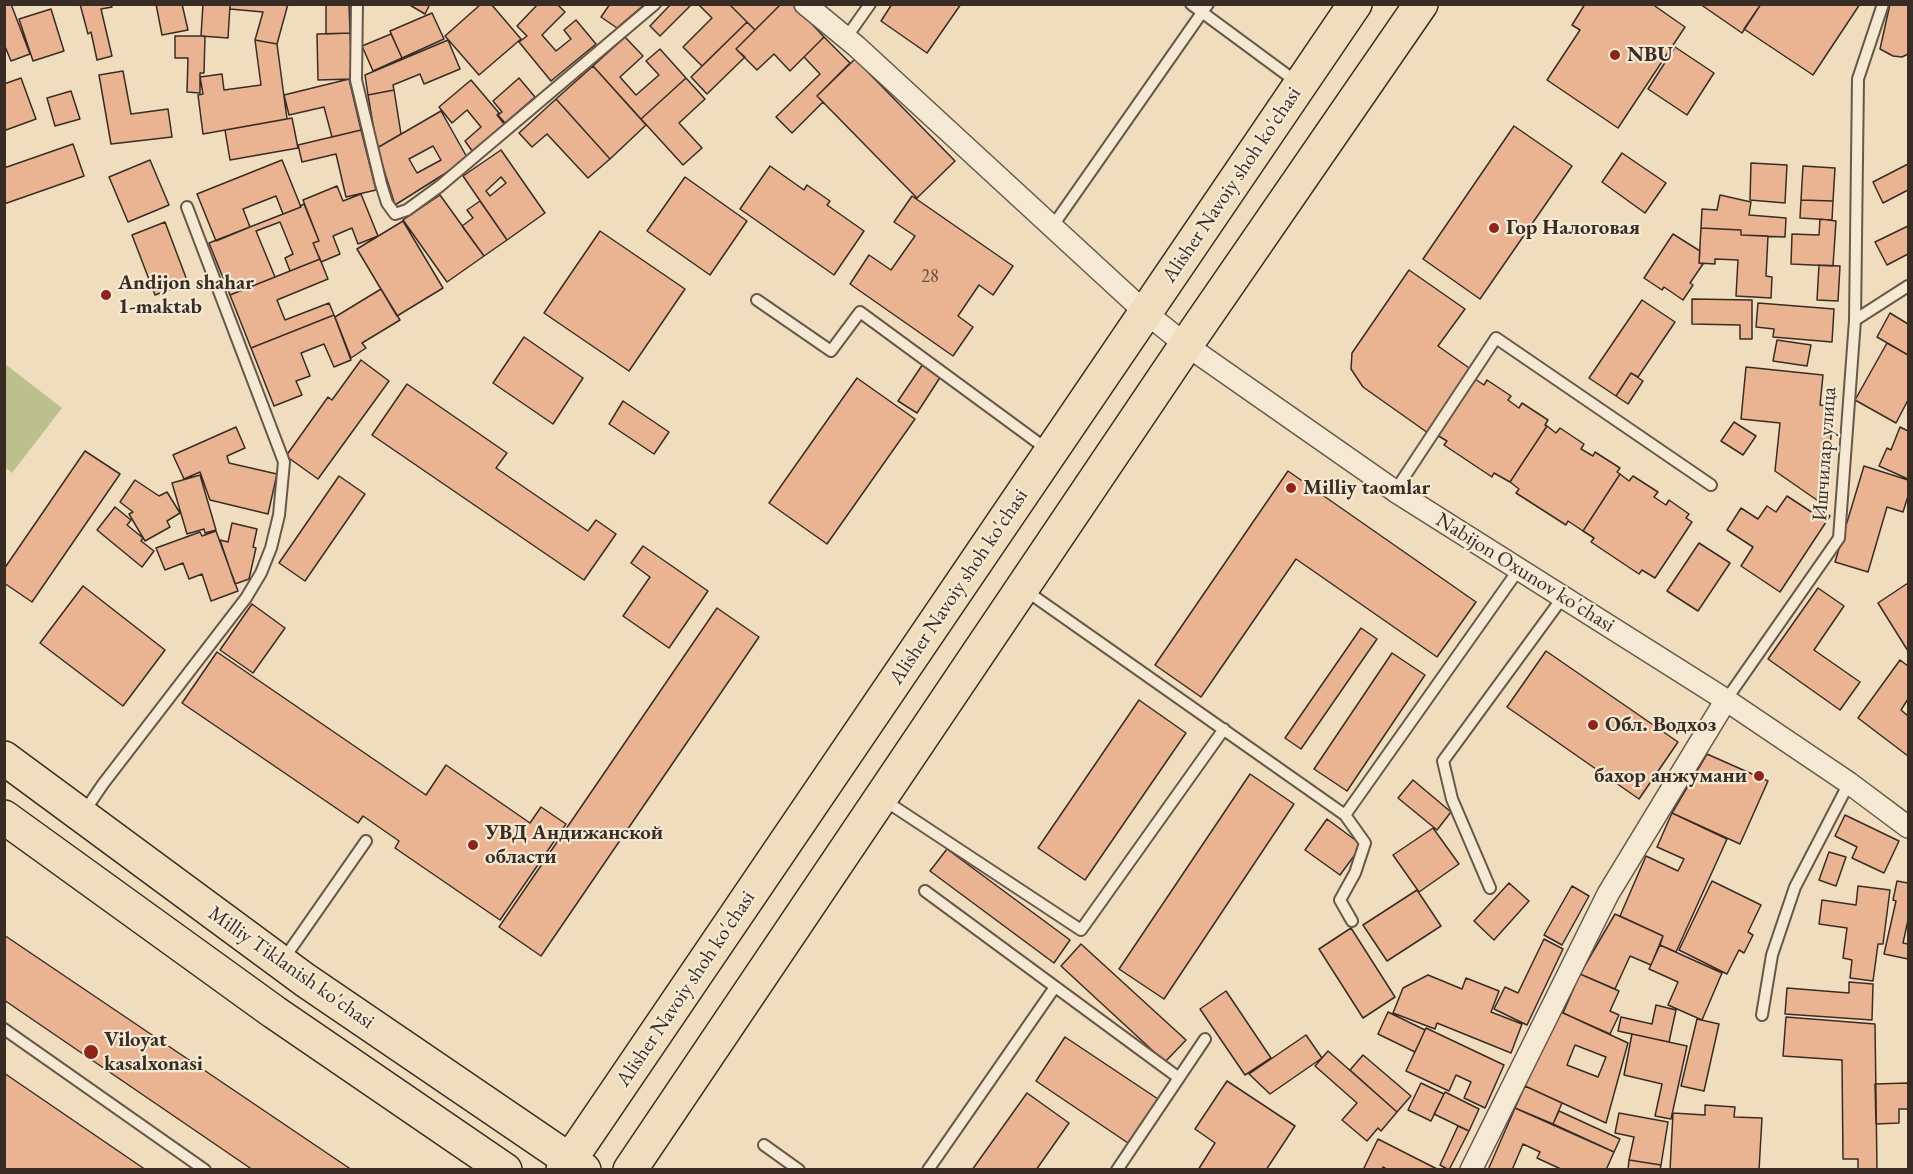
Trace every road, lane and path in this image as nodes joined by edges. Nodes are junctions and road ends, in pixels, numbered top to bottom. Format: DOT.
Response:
graph roads {
  1 [pos="357,4"];
  2 [pos="656,4"];
  3 [pos="805,4"];
  4 [pos="870,4"];
  5 [pos="1191,4"];
  6 [pos="1355,4"];
  7 [pos="1421,4"];
  8 [pos="1883,4"];
  9 [pos="1205,9"];
  10 [pos="846,38"];
  11 [pos="1301,84"];
  12 [pos="187,207"];
  13 [pos="1052,226"];
  14 [pos="1908,286"];
  15 [pos="757,300"];
  16 [pos="1146,313"];
  17 [pos="1855,320"];
  18 [pos="1186,345"];
  19 [pos="1051,452"];
  20 [pos="1711,485"];
  21 [pos="1395,491"];
  22 [pos="1519,569"];
  23 [pos="1022,588"];
  24 [pos="1563,597"];
  25 [pos="1726,700"];
  26 [pos="1224,729"];
  27 [pos="4,758"];
  28 [pos="1849,783"];
  29 [pos="881,798"];
  30 [pos="82,815"];
  31 [pos="1345,815"];
  32 [pos="4,817"];
  33 [pos="1908,827"];
  34 [pos="366,841"];
  35 [pos="1490,888"];
  36 [pos="925,891"];
  37 [pos="1352,921"];
  38 [pos="281,963"];
  39 [pos="1054,987"];
  40 [pos="1762,1015"];
  41 [pos="4,1029"];
  42 [pos="1205,1040"];
  43 [pos="1179,1078"];
  44 [pos="764,1145"];
  45 [pos="572,1166"];
  46 [pos="205,1170"];
  47 [pos="505,1170"];
  48 [pos="630,1170"];
  49 [pos="799,1170"];
  50 [pos="928,1170"];
  51 [pos="1117,1170"];
  52 [pos="1471,1170"];
  1 -- 2 [label="lane"];
  3 -- 10 [label="street, Nabijon Oxunov ko'chasi"];
  4 -- 10 [label="lane"];
  5 -- 9 [label="lane"];
  6 -- 11 [label="main road, Alisher Navoiy shoh ko'chasi"];
  7 -- 18 [label="main road"];
  8 -- 17 [label="lane, Ишчилар улица"];
  9 -- 11 [label="lane"];
  9 -- 13 [label="lane"];
  10 -- 13 [label="street, Nabijon Oxunov ko'chasi"];
  11 -- 16 [label="main road, Alisher Navoiy shoh ko'chasi"];
  12 -- 30 [label="lane"];
  13 -- 16 [label="street, Nabijon Oxunov ko'chasi"];
  14 -- 17 [label="lane"];
  15 -- 19 [label="lane"];
  16 -- 18 [label="street, Nabijon Oxunov ko'chasi"];
  16 -- 19 [label="main road, Alisher Navoiy shoh ko'chasi"];
  17 -- 25 [label="lane, Ишчилар улица"];
  18 -- 21 [label="street, Nabijon Oxunov ko'chasi"];
  18 -- 23 [label="main road"];
  19 -- 45 [label="main road, Alisher Navoiy shoh ko'chasi"];
  20 -- 21 [label="lane"];
  21 -- 22 [label="street, Nabijon Oxunov ko'chasi"];
  22 -- 24 [label="street, Nabijon Oxunov ko'chasi"];
  22 -- 31 [label="lane"];
  23 -- 26 [label="lane"];
  23 -- 29 [label="main road"];
  24 -- 25 [label="street, Nabijon Oxunov ko'chasi"];
  24 -- 35 [label="lane"];
  25 -- 28 [label="street, Nabijon Oxunov ko'chasi"];
  25 -- 52 [label="street"];
  26 -- 29 [label="lane"];
  26 -- 31 [label="lane"];
  27 -- 30 [label="main road, Milliy Tiklanish ko'chasi"];
  28 -- 33 [label="street, Nabijon Oxunov ko'chasi"];
  28 -- 40 [label="lane"];
  29 -- 48 [label="main road"];
  30 -- 38 [label="main road, Milliy Tiklanish ko'chasi"];
  31 -- 37 [label="lane"];
  32 -- 47 [label="main road"];
  34 -- 38 [label="lane"];
  36 -- 39 [label="lane"];
  38 -- 45 [label="main road, Milliy Tiklanish ko'chasi"];
  39 -- 43 [label="lane"];
  39 -- 50 [label="lane"];
  41 -- 46 [label="lane"];
  42 -- 43 [label="lane"];
  43 -- 51 [label="lane"];
  44 -- 49 [label="lane"];
}
